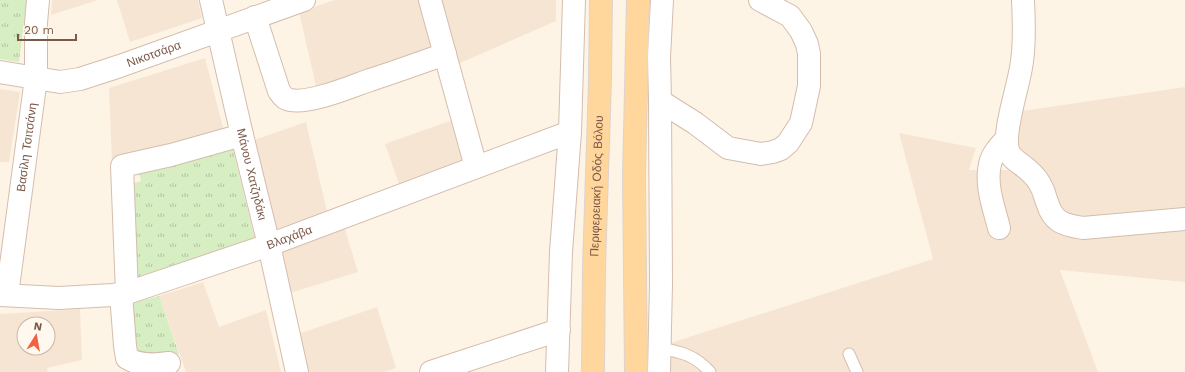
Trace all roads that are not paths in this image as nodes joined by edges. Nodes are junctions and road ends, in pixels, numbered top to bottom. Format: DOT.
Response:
graph roads {
  1 [pos="38,0"];
  2 [pos="211,0"];
  3 [pos="304,0"];
  4 [pos="430,0"];
  5 [pos="574,0"];
  6 [pos="601,0"];
  7 [pos="638,0"];
  8 [pos="662,0"];
  9 [pos="760,0"];
  10 [pos="1023,0"];
  11 [pos="255,17"];
  12 [pos="218,31"];
  13 [pos="445,54"];
  14 [pos="0,72"];
  15 [pos="36,78"];
  16 [pos="660,101"];
  17 [pos="570,132"];
  18 [pos="242,135"];
  19 [pos="1007,138"];
  20 [pos="476,167"];
  21 [pos="1185,219"];
  22 [pos="999,228"];
  23 [pos="269,245"];
  24 [pos="124,293"];
  25 [pos="4,295"];
  26 [pos="559,330"];
  27 [pos="660,348"];
  28 [pos="849,354"];
  29 [pos="169,363"];
  30 [pos="297,372"];
  31 [pos="431,372"];
  32 [pos="557,372"];
  33 [pos="593,372"];
  34 [pos="636,372"];
  35 [pos="659,372"];
  36 [pos="710,372"];
  37 [pos="857,372"];
  1 -- 15 [label="street, Βασίλη Τσιτσάνη"];
  2 -- 12 [label="street, Μάνου Χατζηδάκι"];
  3 -- 11 [label="street, Νικοτσάρα"];
  4 -- 13 [label="street"];
  5 -- 17 [label="street"];
  6 -- 33 [label="main road, Περιφερειακή Οδός Βόλου"];
  7 -- 34 [label="main road"];
  8 -- 16 [label="street"];
  9 -- 16 [label="street"];
  10 -- 19 [label="street"];
  11 -- 12 [label="street, Νικοτσάρα"];
  11 -- 13 [label="street"];
  12 -- 15 [label="street, Νικοτσάρα"];
  12 -- 18 [label="street, Μάνου Χατζηδάκι"];
  13 -- 20 [label="street"];
  14 -- 15 [label="street, Νικοτσάρα"];
  15 -- 25 [label="street, Βασίλη Τσιτσάνη"];
  16 -- 27 [label="street"];
  17 -- 20 [label="street, Βλαχάβα"];
  17 -- 26 [label="street"];
  18 -- 23 [label="street, Μάνου Χατζηδάκι"];
  18 -- 24 [label="street"];
  19 -- 21 [label="street"];
  19 -- 22 [label="street"];
  20 -- 23 [label="street, Βλαχάβα"];
  23 -- 24 [label="street, Βλαχάβα"];
  23 -- 30 [label="street, Μάνου Χατζηδάκι"];
  24 -- 25 [label="street, Βλαχάβα"];
  24 -- 29 [label="street"];
  26 -- 31 [label="street"];
  26 -- 32 [label="street"];
  27 -- 35 [label="street"];
  27 -- 36 [label="lane"];
  28 -- 37 [label="lane"];
}
